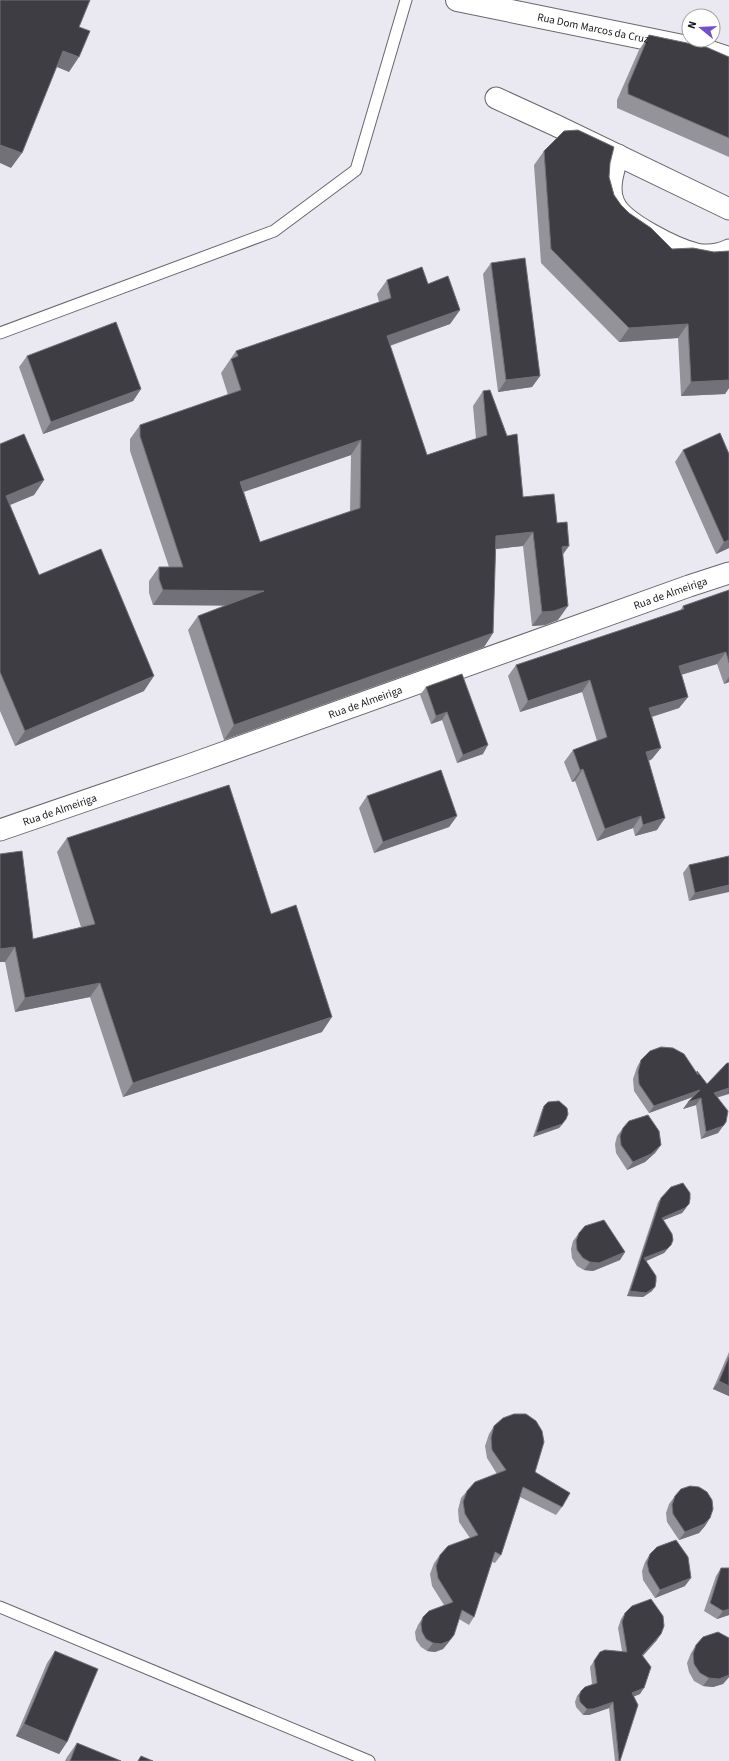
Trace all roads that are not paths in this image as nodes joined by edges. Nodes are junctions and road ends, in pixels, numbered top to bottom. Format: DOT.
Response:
graph roads {
  1 [pos="406,0"];
  2 [pos="457,0"];
  3 [pos="729,58"];
  4 [pos="496,98"];
  5 [pos="618,155"];
  6 [pos="729,209"];
  7 [pos="729,250"];
  8 [pos="0,333"];
  9 [pos="729,573"];
  10 [pos="0,830"];
  11 [pos="0,1607"];
  12 [pos="369,1761"];
  1 -- 8 [label="lane"];
  2 -- 3 [label="street, Rua Dom Marcos da Cruz"];
  4 -- 5 [label="street"];
  5 -- 6 [label="street"];
  5 -- 7 [label="street"];
  9 -- 10 [label="street, Rua de Almeiriga"];
  11 -- 12 [label="lane"];
}
